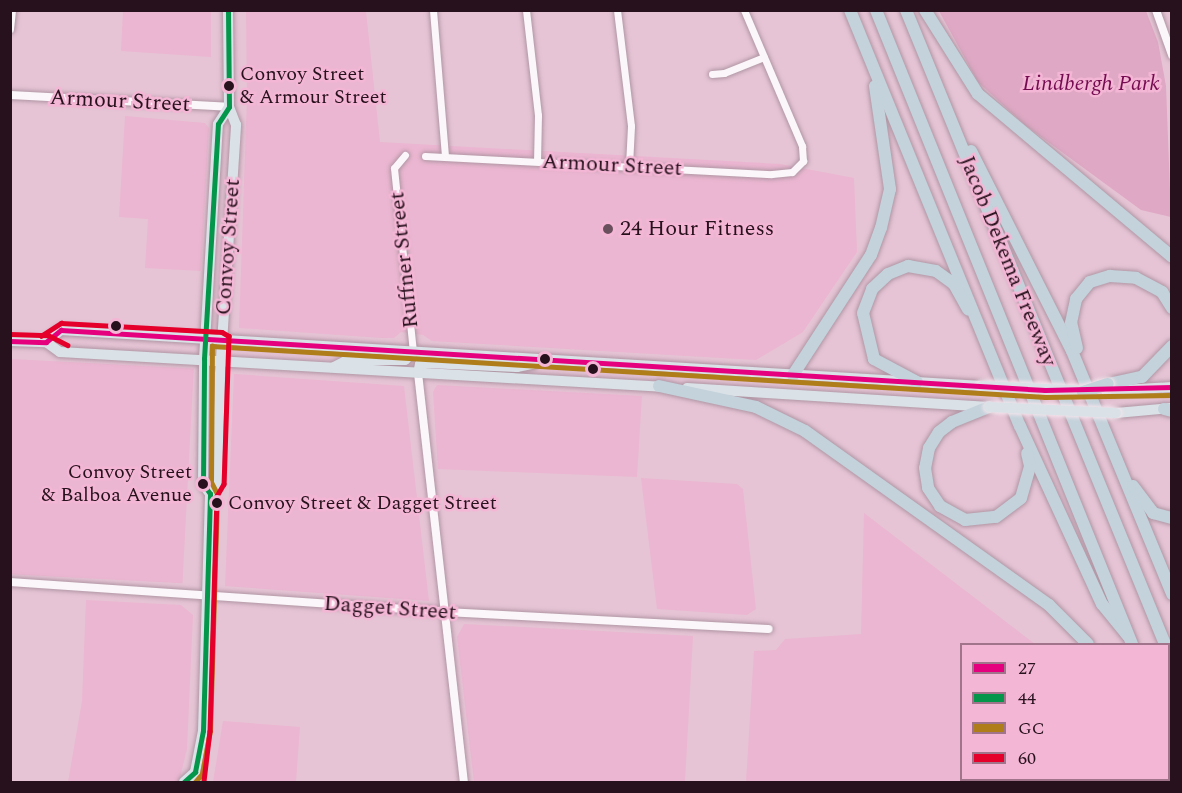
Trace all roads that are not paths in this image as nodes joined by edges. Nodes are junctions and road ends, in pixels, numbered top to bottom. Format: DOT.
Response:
graph roads {
  1 [pos="12,10"];
  2 [pos="228,10"];
  3 [pos="433,10"];
  4 [pos="526,10"];
  5 [pos="617,10"];
  6 [pos="744,10"];
  7 [pos="850,10"];
  8 [pos="876,10"];
  9 [pos="906,10"];
  10 [pos="924,10"];
  11 [pos="1156,10"];
  12 [pos="10,29"];
  13 [pos="1172,55"];
  14 [pos="764,57"];
  15 [pos="870,61"];
  16 [pos="712,74"];
  17 [pos="933,77"];
  18 [pos="10,95"];
  19 [pos="229,107"];
  20 [pos="405,156"];
  21 [pos="425,156"];
  22 [pos="445,157"];
  23 [pos="537,161"];
  24 [pos="629,166"];
  25 [pos="1172,257"];
  26 [pos="1172,308"];
  27 [pos="205,338"];
  28 [pos="222,339"];
  29 [pos="10,340"];
  30 [pos="986,341"];
  31 [pos="45,342"];
  32 [pos="1172,346"];
  33 [pos="413,352"];
  34 [pos="204,359"];
  35 [pos="220,360"];
  36 [pos="548,361"];
  37 [pos="331,368"];
  38 [pos="418,373"];
  39 [pos="793,375"];
  40 [pos="917,382"];
  41 [pos="1083,385"];
  42 [pos="659,386"];
  43 [pos="1172,387"];
  44 [pos="1107,388"];
  45 [pos="989,407"];
  46 [pos="1169,409"];
  47 [pos="1020,426"];
  48 [pos="1123,472"];
  49 [pos="210,494"];
  50 [pos="1172,518"];
  51 [pos="10,582"];
  52 [pos="1172,594"];
  53 [pos="207,596"];
  54 [pos="445,612"];
  55 [pos="769,629"];
  56 [pos="1130,640"];
  57 [pos="1086,643"];
  58 [pos="1164,643"];
  59 [pos="196,777"];
  60 [pos="185,781"];
  61 [pos="465,783"];
  1 -- 12 [label="street"];
  2 -- 19 [label="main road, Convoy Street"];
  3 -- 22 [label="street"];
  4 -- 23 [label="street"];
  5 -- 24 [label="street"];
  6 -- 14 [label="street"];
  7 -- 15 [label="highway"];
  8 -- 56 [label="highway, Jacob Dekema Freeway"];
  9 -- 17 [label="highway, Jacob Dekema Freeway"];
  10 -- 25 [label="highway"];
  11 -- 13 [label="street"];
  14 -- 16 [label="street"];
  14 -- 24 [label="street, Armour Street"];
  15 -- 30 [label="highway"];
  15 -- 39 [label="highway"];
  17 -- 41 [label="highway"];
  17 -- 58 [label="highway, Jacob Dekema Freeway"];
  18 -- 19 [label="street, Armour Street"];
  19 -- 27 [label="main road, Convoy Street"];
  19 -- 28 [label="main road, Convoy Street"];
  20 -- 33 [label="street, Ruffner Street"];
  21 -- 22 [label="street, Armour Street"];
  22 -- 23 [label="street, Armour Street"];
  23 -- 24 [label="street, Armour Street"];
  26 -- 41 [label="highway"];
  27 -- 28 [label="main road"];
  27 -- 31 [label="main road"];
  27 -- 34 [label="main road, Convoy Street"];
  28 -- 33 [label="main road"];
  28 -- 35 [label="main road, Convoy Street"];
  29 -- 31 [label="main road"];
  30 -- 40 [label="highway"];
  30 -- 47 [label="highway"];
  31 -- 34 [label="main road"];
  32 -- 44 [label="highway"];
  33 -- 36 [label="main road"];
  33 -- 37 [label="main road"];
  34 -- 35 [label="main road"];
  34 -- 49 [label="main road, Convoy Street"];
  35 -- 37 [label="main road"];
  35 -- 49 [label="main road, Convoy Street"];
  36 -- 38 [label="main road"];
  36 -- 39 [label="main road"];
  37 -- 38 [label="main road"];
  38 -- 42 [label="main road"];
  38 -- 54 [label="street"];
  39 -- 40 [label="main road"];
  40 -- 41 [label="main road, bridge"];
  41 -- 44 [label="highway, bridge"];
  41 -- 48 [label="highway"];
  42 -- 45 [label="main road"];
  42 -- 57 [label="highway"];
  43 -- 44 [label="main road"];
  45 -- 46 [label="main road, bridge"];
  45 -- 47 [label="highway"];
  47 -- 56 [label="highway"];
  48 -- 50 [label="highway"];
  48 -- 52 [label="highway"];
  49 -- 53 [label="main road, Convoy Street"];
  51 -- 53 [label="street, Dagget Street"];
  53 -- 54 [label="street, Dagget Street"];
  53 -- 59 [label="main road, Convoy Street"];
  54 -- 55 [label="street, Dagget Street"];
  54 -- 61 [label="street"];
  59 -- 60 [label="main road, Convoy Street"];
}
